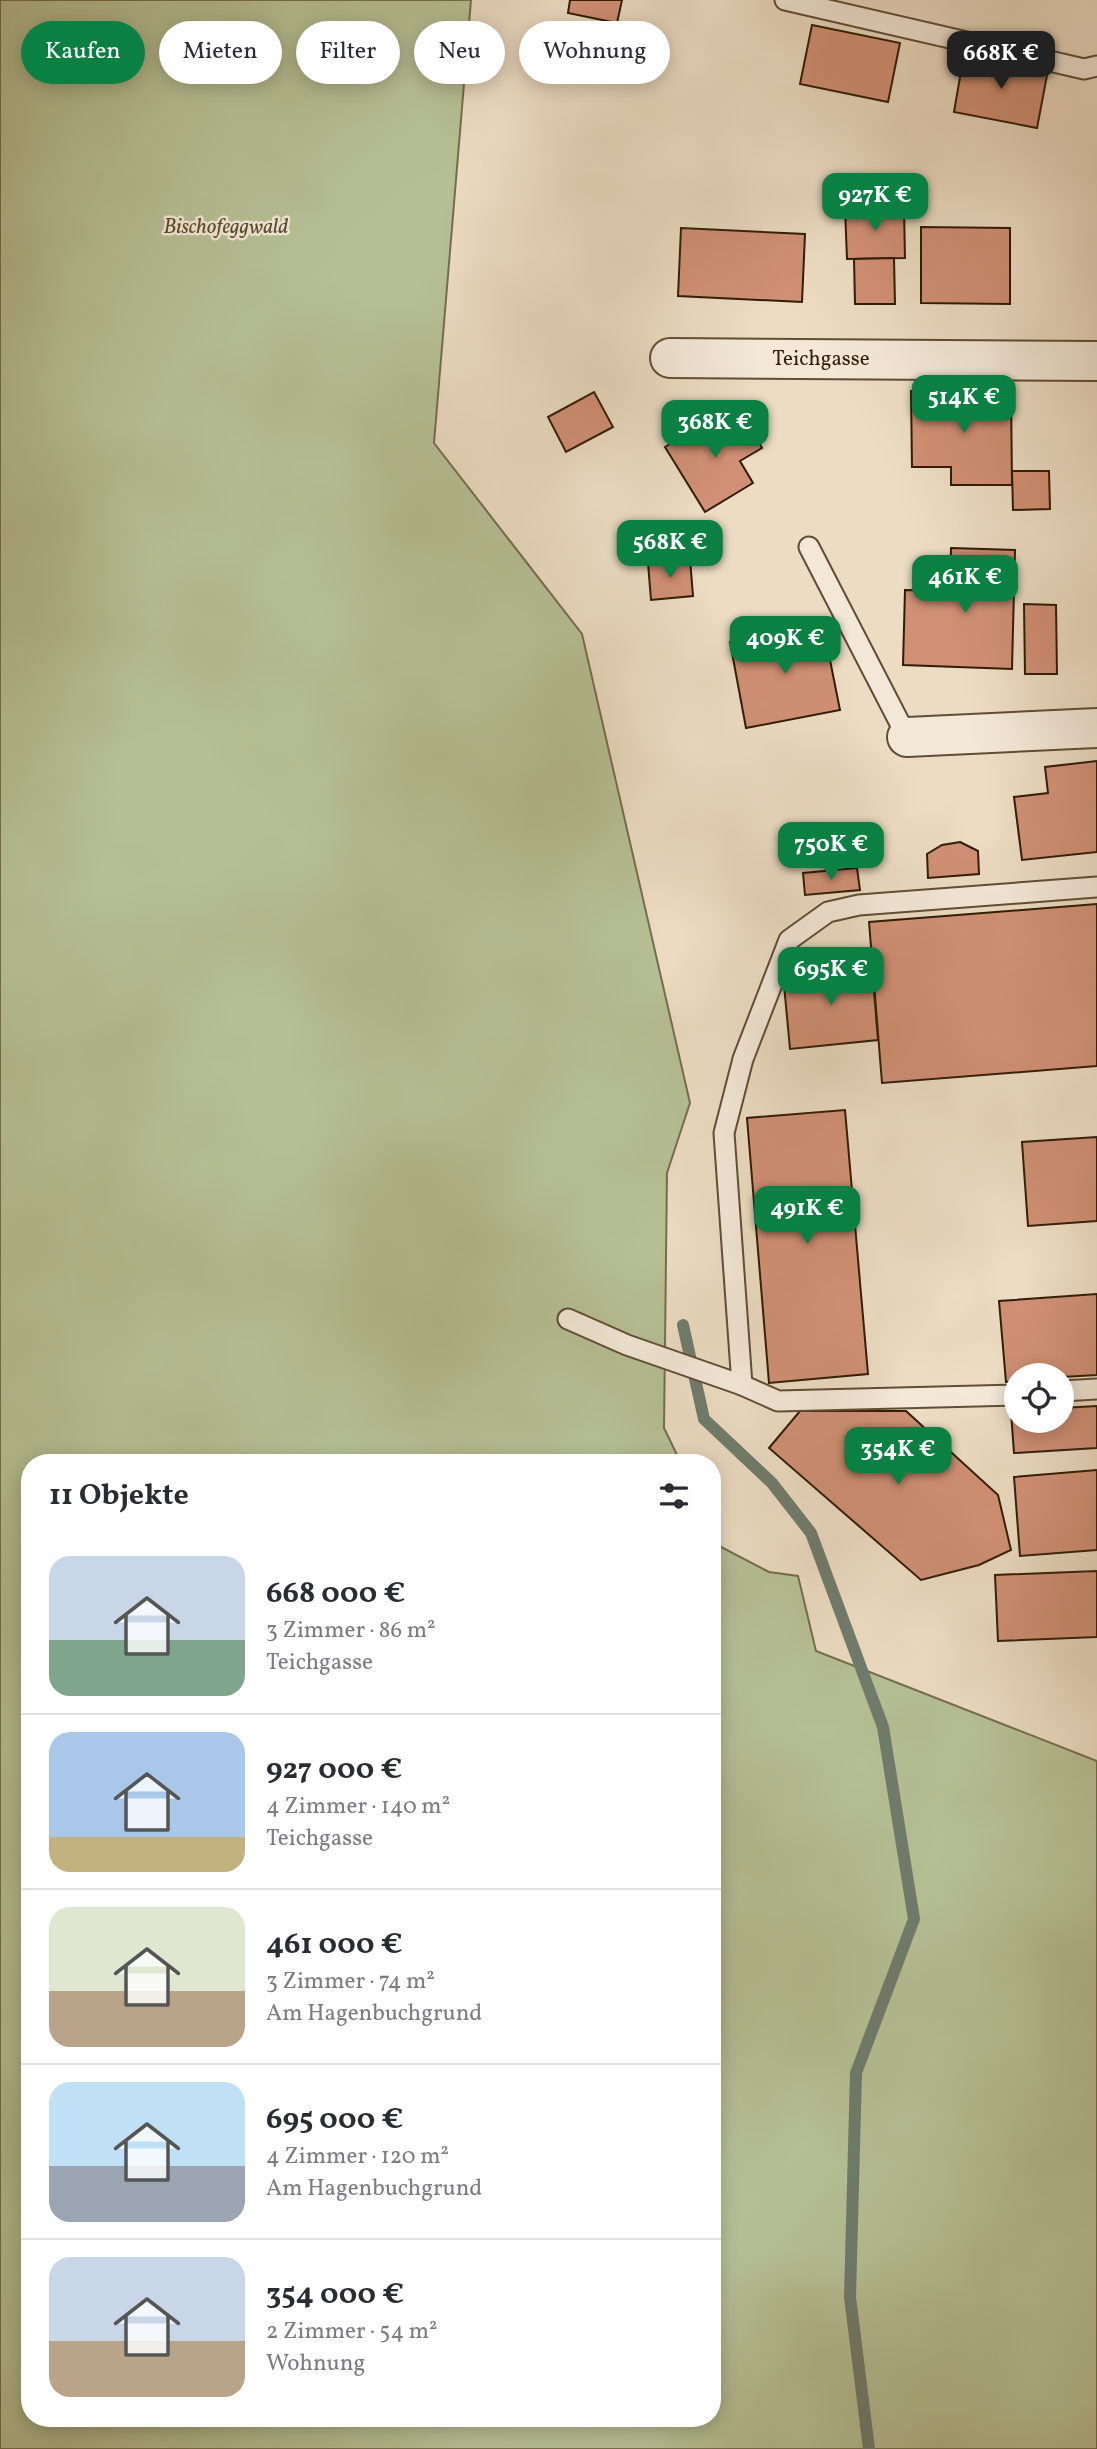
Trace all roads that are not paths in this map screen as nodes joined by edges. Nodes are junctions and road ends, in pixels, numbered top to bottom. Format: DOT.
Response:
graph roads {
  1 [pos="786,0"];
  2 [pos="1097,66"];
  3 [pos="670,358"];
  4 [pos="1097,361"];
  5 [pos="809,547"];
  6 [pos="1097,728"];
  7 [pos="907,737"];
  8 [pos="1097,887"];
  9 [pos="568,1319"];
  10 [pos="742,1385"];
  11 [pos="1097,1389"];
  12 [pos="1074,1390"];
  13 [pos="1004,1395"];
  1 -- 2 [label="lane"];
  3 -- 4 [label="street, Teichgasse"];
  5 -- 7 [label="lane"];
  6 -- 7 [label="street"];
  8 -- 10 [label="lane"];
  9 -- 10 [label="lane"];
  10 -- 13 [label="lane"];
  11 -- 12 [label="lane"];
}
